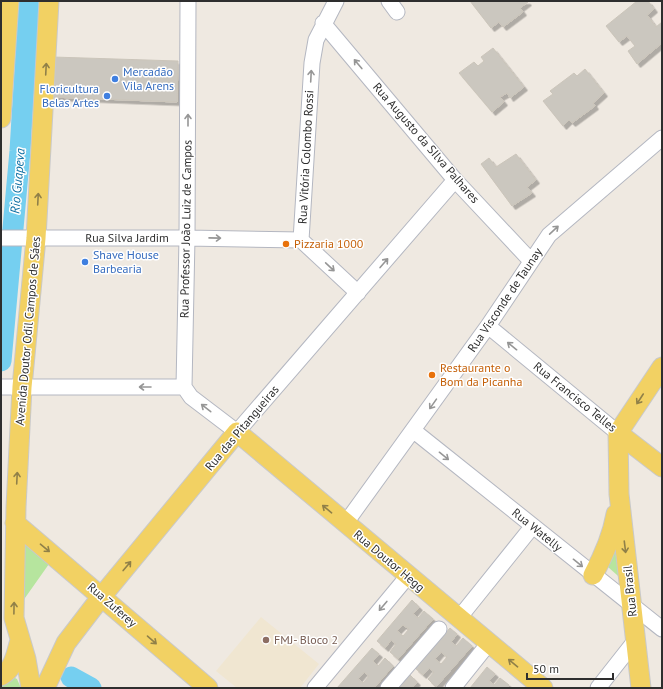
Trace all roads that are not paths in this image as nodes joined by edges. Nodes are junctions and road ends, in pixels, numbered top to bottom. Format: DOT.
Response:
graph roads {
  1 [pos="9,1"];
  2 [pos="49,1"];
  3 [pos="188,1"];
  4 [pos="336,1"];
  5 [pos="323,23"];
  6 [pos="2,97"];
  7 [pos="1,118"];
  8 [pos="662,138"];
  9 [pos="456,180"];
  10 [pos="2,238"];
  11 [pos="28,238"];
  12 [pos="187,238"];
  13 [pos="301,240"];
  14 [pos="531,261"];
  15 [pos="358,293"];
  16 [pos="488,326"];
  17 [pos="662,367"];
  18 [pos="13,387"];
  19 [pos="184,387"];
  20 [pos="414,431"];
  21 [pos="237,432"];
  22 [pos="618,433"];
  23 [pos="662,467"];
  24 [pos="619,494"];
  25 [pos="15,523"];
  26 [pos="345,524"];
  27 [pos="532,526"];
  28 [pos="593,575"];
  29 [pos="408,576"];
  30 [pos="102,596"];
  31 [pos="632,605"];
  32 [pos="459,618"];
  33 [pos="660,622"];
  34 [pos="439,629"];
  35 [pos="20,640"];
  36 [pos="635,641"];
  37 [pos="489,643"];
  38 [pos="1,676"];
  39 [pos="31,688"];
  40 [pos="45,688"];
  41 [pos="208,688"];
  42 [pos="315,688"];
  43 [pos="388,688"];
  44 [pos="453,688"];
  45 [pos="543,688"];
  46 [pos="598,688"];
  47 [pos="641,688"];
  1 -- 6 [label="main road"];
  11 -- 2 [label="main road, Avenida Doutor Odil Campos de Sáes, one-way"];
  12 -- 3 [label="street, Rua Professor João Luiz de Campos, one-way"];
  4 -- 5 [label="street, Rua Vitória Colombo Rossi"];
  9 -- 5 [label="street, Rua Augusto da SIlva Palhares, one-way"];
  13 -- 5 [label="street, Rua Vitória Colombo Rossi, one-way"];
  6 -- 7 [label="main road"];
  14 -- 8 [label="street, Rua Visconde de Taunay, one-way"];
  9 -- 14 [label="street, Rua Augusto da SIlva Palhares"];
  15 -- 9 [label="street, Rua das Pitangueiras, one-way"];
  10 -- 11 [label="street, Rua Silva Jardim"];
  11 -- 12 [label="street, Rua Silva Jardim"];
  11 -- 18 [label="main road, Avenida Doutor Odil Campos de Sáes"];
  12 -- 13 [label="street, Rua Silva Jardim, one-way"];
  12 -- 19 [label="street, Rua Professor João Luiz de Campos"];
  13 -- 15 [label="street, Rua Vitória Colombo Rossi, one-way"];
  14 -- 16 [label="street, Rua Visconde de Taunay"];
  15 -- 21 [label="street, Rua das Pitangueiras"];
  16 -- 20 [label="street, Rua Visconde de Taunay, one-way"];
  22 -- 16 [label="street, Rua Francisco Telles, one-way"];
  17 -- 22 [label="main road, one-way"];
  19 -- 18 [label="street, one-way"];
  25 -- 18 [label="main road, Avenida Doutor Odil Campos de Sáes, one-way"];
  21 -- 19 [label="street, one-way"];
  20 -- 26 [label="street, Rua Visconde de Taunay"];
  20 -- 27 [label="street, Rua Watelly, one-way"];
  26 -- 21 [label="main road, Rua Doutor Hegg, one-way"];
  30 -- 21 [label="main road, Rua das Pitangueiras, one-way"];
  22 -- 23 [label="main road, Rua Francisco Telles"];
  22 -- 24 [label="main road"];
  24 -- 28 [label="main road"];
  24 -- 31 [label="main road, Rua Brasil, one-way"];
  25 -- 30 [label="main road, Rua Zuferey, one-way"];
  35 -- 25 [label="main road, Avenida Doutor Odil Campos de Sáes, one-way"];
  26 -- 29 [label="main road, Rua Doutor Hegg"];
  27 -- 28 [label="street, Rua Watelly, one-way"];
  27 -- 32 [label="street"];
  28 -- 31 [label="street, Rua Watelly"];
  29 -- 32 [label="main road, Rua Doutor Hegg"];
  29 -- 42 [label="street, one-way"];
  30 -- 40 [label="main road, Rua das Pitangueiras"];
  30 -- 41 [label="main road, Rua Zuferey, one-way"];
  31 -- 33 [label="street, Rua Watelly"];
  31 -- 36 [label="main road, Rua Brasil"];
  32 -- 37 [label="main road, Rua Doutor Hegg"];
  34 -- 43 [label="street"];
  35 -- 38 [label="main road"];
  35 -- 39 [label="main road, Avenida Doutor Odil Campos de Sáes"];
  36 -- 46 [label="street"];
  36 -- 47 [label="main road, Rua Brasil"];
  37 -- 44 [label="street"];
  45 -- 37 [label="main road, Rua Doutor Hegg, one-way"];
}
